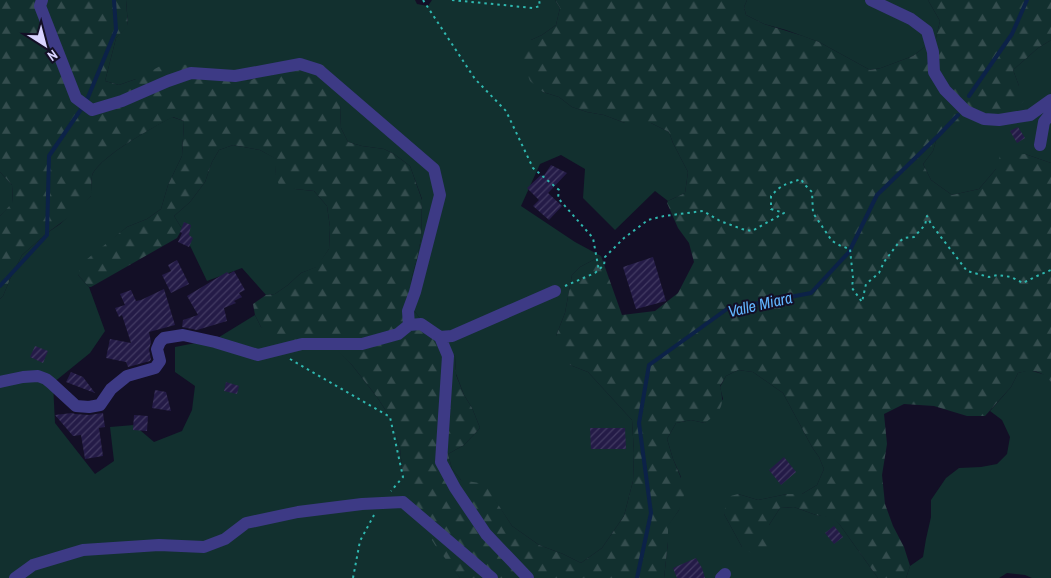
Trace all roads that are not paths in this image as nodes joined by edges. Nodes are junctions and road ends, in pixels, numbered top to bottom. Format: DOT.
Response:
graph roads {
  1 [pos="42,0"];
  2 [pos="871,0"];
  3 [pos="1051,100"];
  4 [pos="1051,113"];
  5 [pos="1040,145"];
  6 [pos="555,291"];
  7 [pos="409,325"];
  8 [pos="440,337"];
  9 [pos="0,382"];
  10 [pos="15,578"];
  11 [pos="492,578"];
  12 [pos="528,578"];
  1 -- 7 [label="street"];
  2 -- 3 [label="street"];
  4 -- 5 [label="street"];
  6 -- 8 [label="street"];
  7 -- 8 [label="street"];
  7 -- 9 [label="street"];
  8 -- 12 [label="street"];
  10 -- 11 [label="street"];
}
